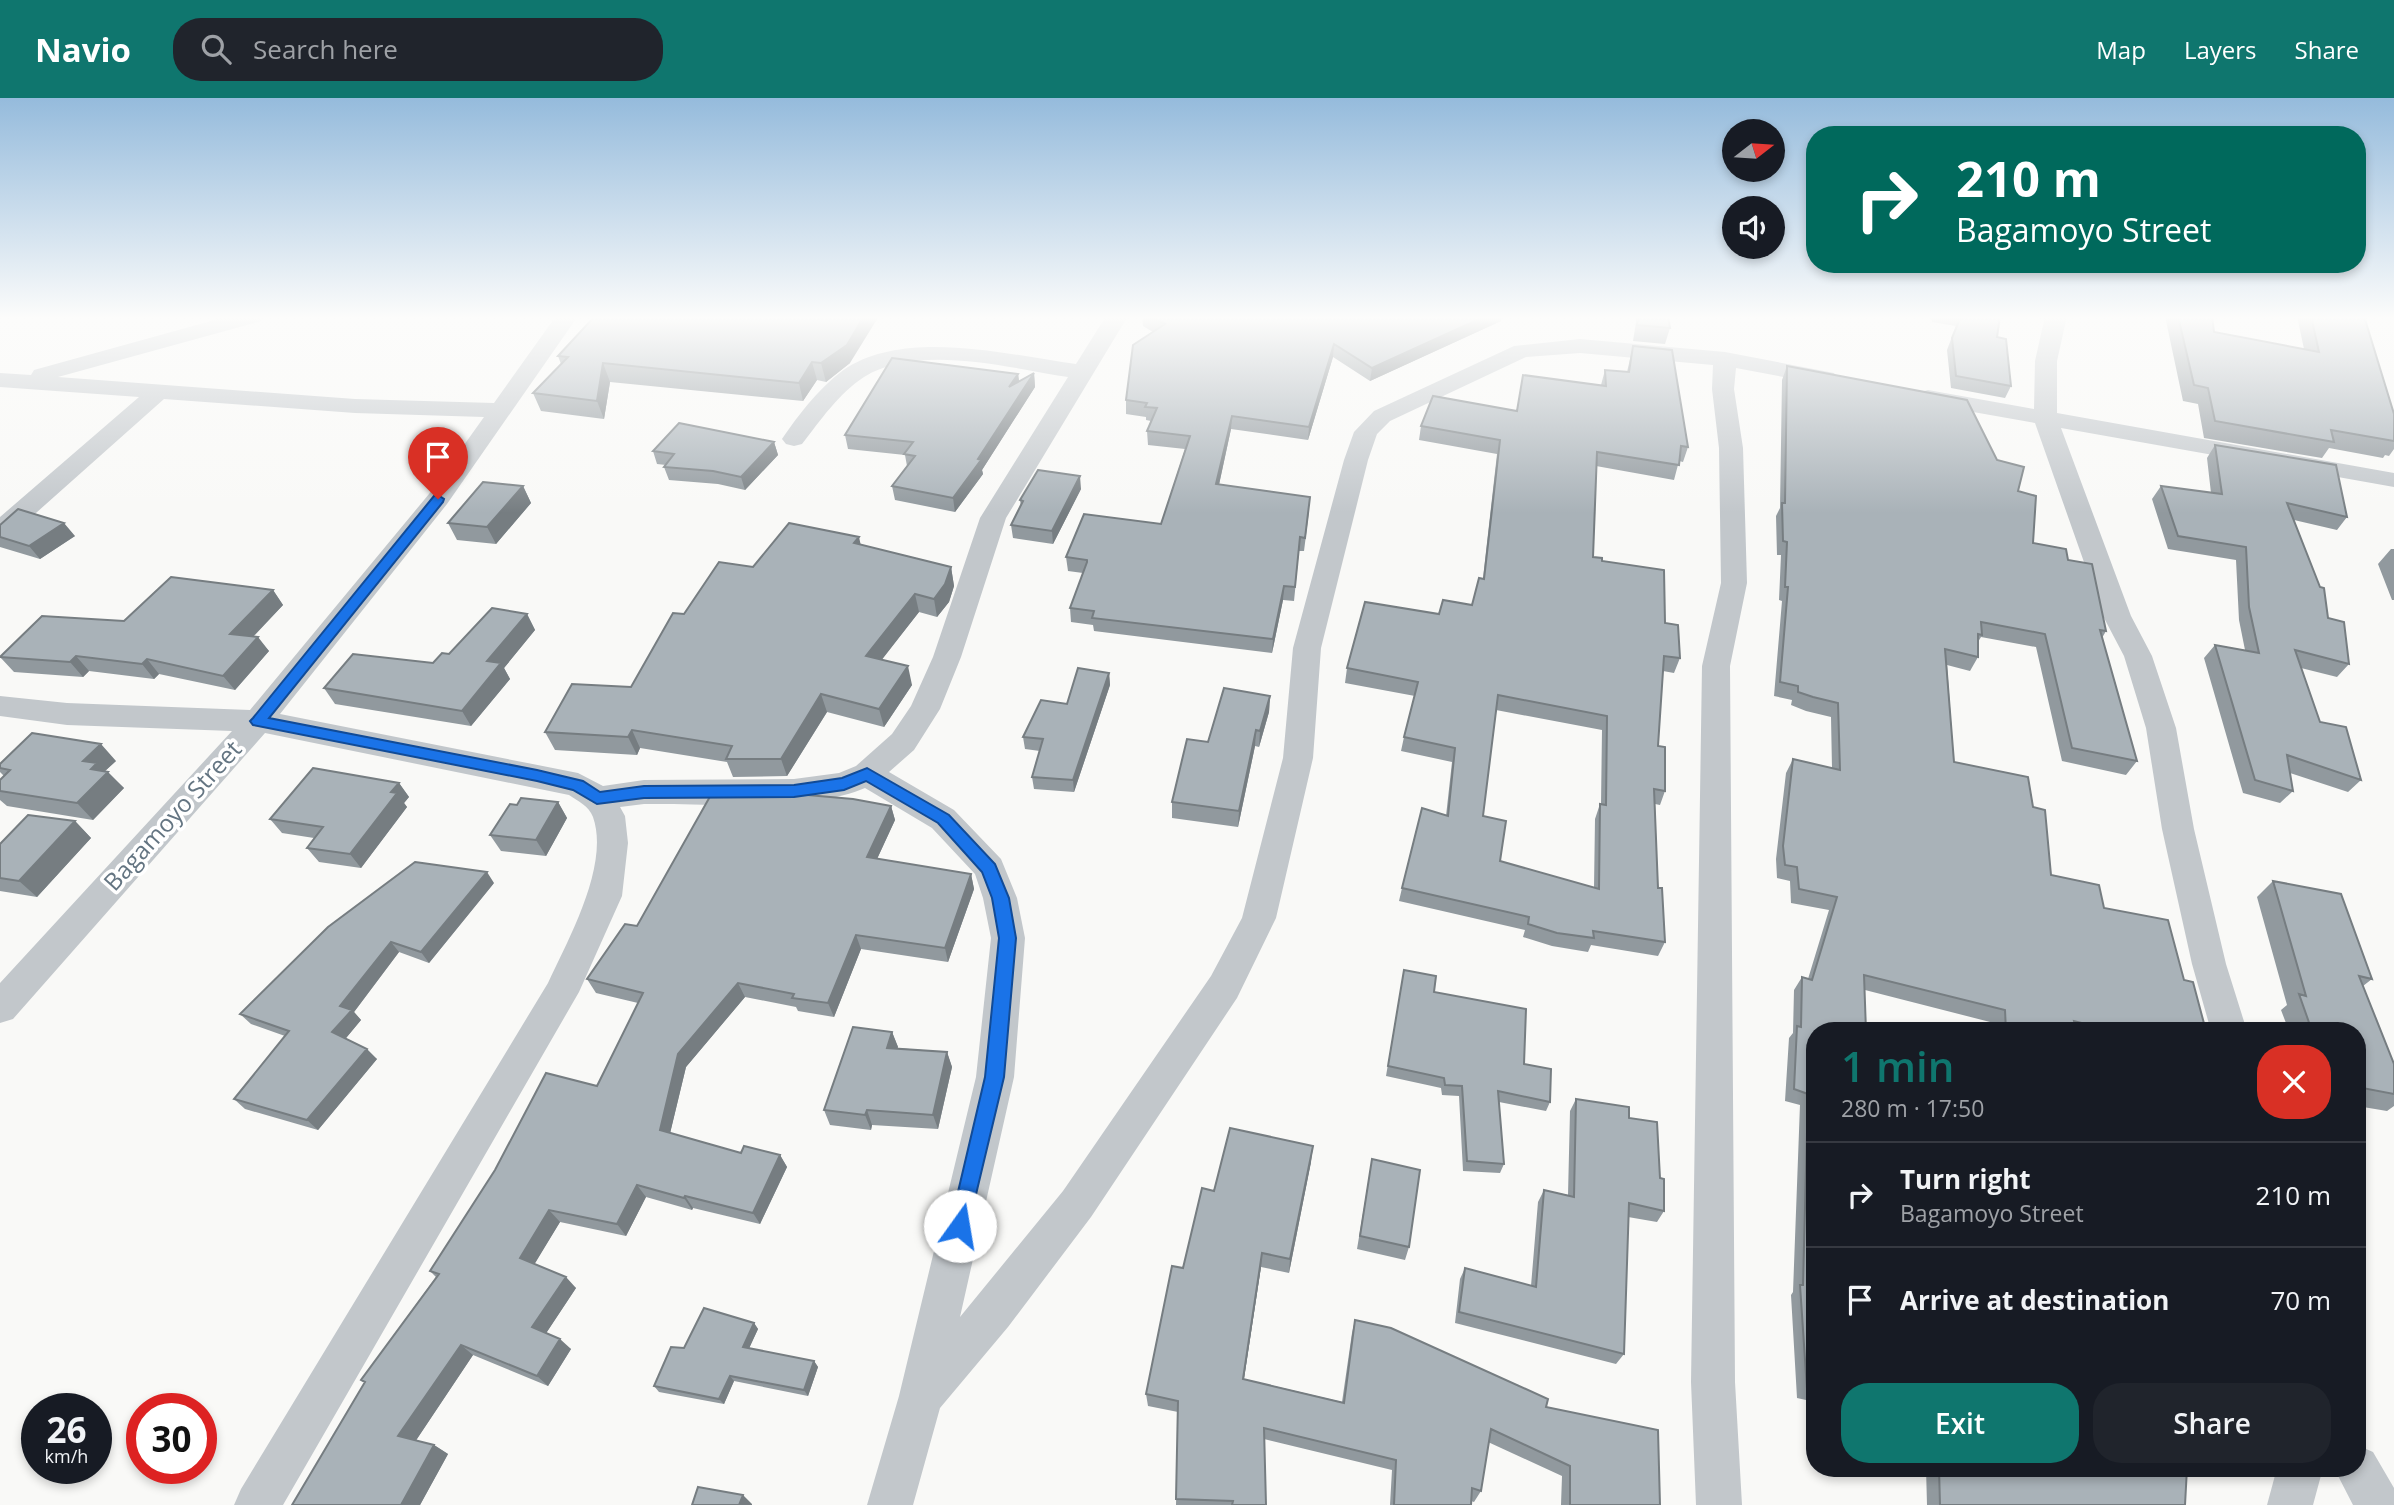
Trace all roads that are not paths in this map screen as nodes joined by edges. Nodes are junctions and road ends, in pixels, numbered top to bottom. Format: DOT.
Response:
graph roads {
  1 [pos="18,382"];
  2 [pos="521,382"];
  3 [pos="847,382"];
  4 [pos="1078,382"];
  5 [pos="1454,382"];
  6 [pos="1723,382"];
  7 [pos="2044,382"];
  8 [pos="158,392"];
  9 [pos="1912,394"];
  10 [pos="501,410"];
  11 [pos="2046,420"];
  12 [pos="794,439"];
  13 [pos="2394,481"];
  14 [pos="0,531"];
  15 [pos="0,706"];
  16 [pos="258,721"];
  17 [pos="867,774"];
  18 [pos="597,798"];
  19 [pos="0,1008"];
  20 [pos="2225,1022"];
  21 [pos="921,1396"];
  22 [pos="2298,1477"];
  23 [pos="2362,1477"];
  24 [pos="257,1505"];
  25 [pos="890,1505"];
  26 [pos="1719,1505"];
  27 [pos="2290,1505"];
  28 [pos="2378,1505"];
  1 -- 8 [label="street"];
  2 -- 10 [label="street, Bagamoyo Street"];
  3 -- 12 [label="street"];
  4 -- 17 [label="street"];
  5 -- 21 [label="street"];
  6 -- 26 [label="street"];
  7 -- 11 [label="street"];
  8 -- 10 [label="street"];
  8 -- 14 [label="street"];
  9 -- 11 [label="street"];
  10 -- 16 [label="street, Bagamoyo Street"];
  11 -- 13 [label="street"];
  11 -- 20 [label="street"];
  15 -- 16 [label="street"];
  16 -- 18 [label="street"];
  16 -- 19 [label="street, Bagamoyo Street"];
  17 -- 18 [label="street"];
  17 -- 21 [label="street"];
  18 -- 24 [label="street"];
  21 -- 25 [label="street"];
  22 -- 27 [label="street"];
  23 -- 28 [label="street"];
}
